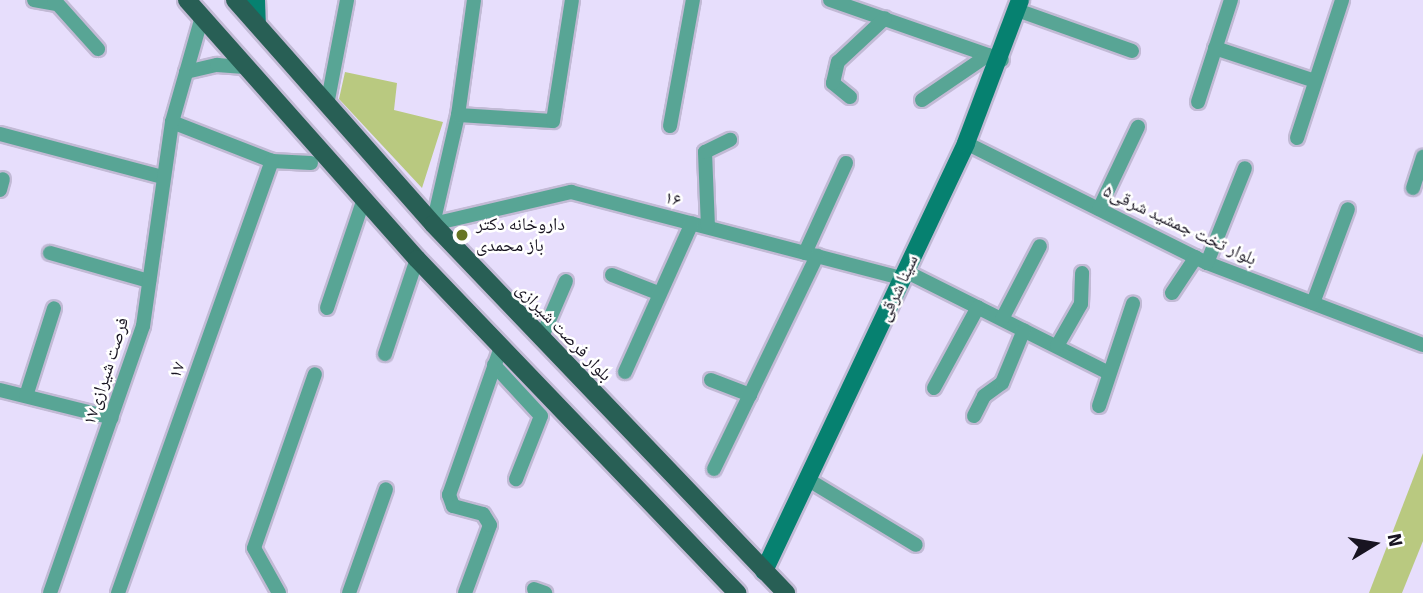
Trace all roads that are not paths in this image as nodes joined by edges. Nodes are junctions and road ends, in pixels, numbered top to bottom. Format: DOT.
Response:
graph roads {
  1 [pos="34,0"];
  2 [pos="187,0"];
  3 [pos="235,0"];
  4 [pos="256,0"];
  5 [pos="347,0"];
  6 [pos="474,0"];
  7 [pos="572,0"];
  8 [pos="693,0"];
  9 [pos="830,0"];
  10 [pos="1231,0"];
  11 [pos="1342,0"];
  12 [pos="55,2"];
  13 [pos="847,2"];
  14 [pos="1018,5"];
  15 [pos="202,17"];
  16 [pos="886,18"];
  17 [pos="257,24"];
  18 [pos="1215,48"];
  19 [pos="98,49"];
  20 [pos="1132,51"];
  21 [pos="995,57"];
  22 [pos="248,68"];
  23 [pos="186,72"];
  24 [pos="1315,81"];
  25 [pos="850,97"];
  26 [pos="922,100"];
  27 [pos="1198,102"];
  28 [pos="327,105"];
  29 [pos="458,115"];
  30 [pos="172,122"];
  31 [pos="670,126"];
  32 [pos="1138,127"];
  33 [pos="0,134"];
  34 [pos="1297,138"];
  35 [pos="730,140"];
  36 [pos="966,144"];
  37 [pos="1423,157"];
  38 [pos="272,160"];
  39 [pos="311,163"];
  40 [pos="846,163"];
  41 [pos="1245,168"];
  42 [pos="163,177"];
  43 [pos="1413,188"];
  44 [pos="364,199"];
  45 [pos="1099,209"];
  46 [pos="1348,209"];
  47 [pos="692,223"];
  48 [pos="433,224"];
  49 [pos="708,228"];
  50 [pos="1040,246"];
  51 [pos="50,253"];
  52 [pos="811,254"];
  53 [pos="417,259"];
  54 [pos="1202,260"];
  55 [pos="1082,273"];
  56 [pos="612,275"];
  57 [pos="904,275"];
  58 [pos="149,281"];
  59 [pos="566,281"];
  60 [pos="658,293"];
  61 [pos="1172,293"];
  62 [pos="1313,303"];
  63 [pos="1133,304"];
  64 [pos="978,307"];
  65 [pos="54,308"];
  66 [pos="327,308"];
  67 [pos="1002,319"];
  68 [pos="1024,330"];
  69 [pos="1421,339"];
  70 [pos="541,340"];
  71 [pos="501,346"];
  72 [pos="1057,346"];
  73 [pos="385,354"];
  74 [pos="494,365"];
  75 [pos="625,372"];
  76 [pos="1109,373"];
  77 [pos="315,374"];
  78 [pos="711,380"];
  79 [pos="934,388"];
  80 [pos="1,392"];
  81 [pos="546,393"];
  82 [pos="750,394"];
  83 [pos="26,396"];
  84 [pos="1099,406"];
  85 [pos="541,416"];
  86 [pos="974,416"];
  87 [pos="112,418"];
  88 [pos="714,469"];
  89 [pos="516,479"];
  90 [pos="807,479"];
  91 [pos="386,489"];
  92 [pos="916,545"];
  93 [pos="764,571"];
  94 [pos="50,593"];
  95 [pos="118,593"];
  96 [pos="279,593"];
  97 [pos="349,593"];
  98 [pos="465,593"];
  99 [pos="737,593"];
  100 [pos="786,593"];
  1 -- 12 [label="street"];
  2 -- 15 [label="main road"];
  3 -- 17 [label="main road, بلوار فرصت شیرازی"];
  4 -- 17 [label="street"];
  5 -- 28 [label="street"];
  6 -- 29 [label="street"];
  7 -- 29 [label="street"];
  8 -- 31 [label="street"];
  9 -- 13 [label="street"];
  10 -- 18 [label="street"];
  11 -- 24 [label="street"];
  12 -- 19 [label="street"];
  13 -- 16 [label="street"];
  14 -- 20 [label="street"];
  14 -- 21 [label="street, سینا شرقی"];
  15 -- 22 [label="main road"];
  15 -- 23 [label="street, ۱۷فرصت شیرازی"];
  16 -- 21 [label="street"];
  16 -- 25 [label="street"];
  17 -- 28 [label="main road, بلوار فرصت شیرازی"];
  18 -- 24 [label="street"];
  18 -- 27 [label="street"];
  21 -- 26 [label="street"];
  21 -- 36 [label="street, سینا شرقی"];
  22 -- 23 [label="street"];
  22 -- 44 [label="main road"];
  23 -- 30 [label="street, ۱۷فرصت شیرازی"];
  24 -- 34 [label="street"];
  28 -- 48 [label="main road, بلوار فرصت شیرازی"];
  29 -- 48 [label="street"];
  30 -- 38 [label="street"];
  30 -- 42 [label="street, ۱۷فرصت شیرازی"];
  32 -- 45 [label="street"];
  33 -- 42 [label="street"];
  35 -- 49 [label="street"];
  36 -- 45 [label="street, بلوار تخت جمشید شرقی۵"];
  36 -- 57 [label="street, سینا شرقی"];
  37 -- 43 [label="street"];
  38 -- 39 [label="street"];
  38 -- 95 [label="street, ۱۷"];
  40 -- 52 [label="street"];
  41 -- 54 [label="street"];
  42 -- 58 [label="street, ۱۷فرصت شیرازی"];
  44 -- 53 [label="main road"];
  44 -- 66 [label="street"];
  45 -- 54 [label="street, بلوار تخت جمشید شرقی۵"];
  46 -- 62 [label="street"];
  47 -- 48 [label="street, ۱۶"];
  47 -- 49 [label="street, ۱۶"];
  47 -- 60 [label="street"];
  48 -- 70 [label="main road, بلوار فرصت شیرازی"];
  49 -- 52 [label="street, ۱۶"];
  50 -- 67 [label="street"];
  51 -- 58 [label="street"];
  52 -- 57 [label="street, ۱۶"];
  52 -- 82 [label="street"];
  53 -- 71 [label="main road"];
  53 -- 73 [label="street"];
  54 -- 61 [label="street"];
  54 -- 62 [label="street, بلوار تخت جمشید شرقی۵"];
  55 -- 72 [label="street"];
  56 -- 60 [label="street"];
  57 -- 64 [label="street, ۱۶"];
  57 -- 90 [label="street, سینا شرقی"];
  58 -- 87 [label="street, ۱۷فرصت شیرازی"];
  59 -- 70 [label="street"];
  60 -- 75 [label="street"];
  62 -- 69 [label="street, بلوار تخت جمشید شرقی۵"];
  63 -- 76 [label="street"];
  64 -- 67 [label="street, ۱۶"];
  64 -- 79 [label="street"];
  65 -- 83 [label="street"];
  67 -- 68 [label="street, ۱۶"];
  68 -- 72 [label="street, ۱۶"];
  68 -- 86 [label="street"];
  70 -- 93 [label="main road, بلوار فرصت شیرازی"];
  71 -- 74 [label="street"];
  71 -- 81 [label="main road"];
  72 -- 76 [label="street, ۱۶"];
  74 -- 85 [label="street"];
  74 -- 98 [label="street"];
  76 -- 84 [label="street"];
  77 -- 96 [label="street"];
  78 -- 82 [label="street"];
  80 -- 83 [label="street"];
  81 -- 85 [label="street"];
  81 -- 99 [label="main road"];
  82 -- 88 [label="street"];
  83 -- 87 [label="street"];
  85 -- 89 [label="street"];
  87 -- 94 [label="street, ۱۷فرصت شیرازی"];
  90 -- 92 [label="street"];
  90 -- 93 [label="street, سینا شرقی"];
  91 -- 97 [label="street"];
  93 -- 100 [label="main road, بلوار فرصت شیرازی"];
}
